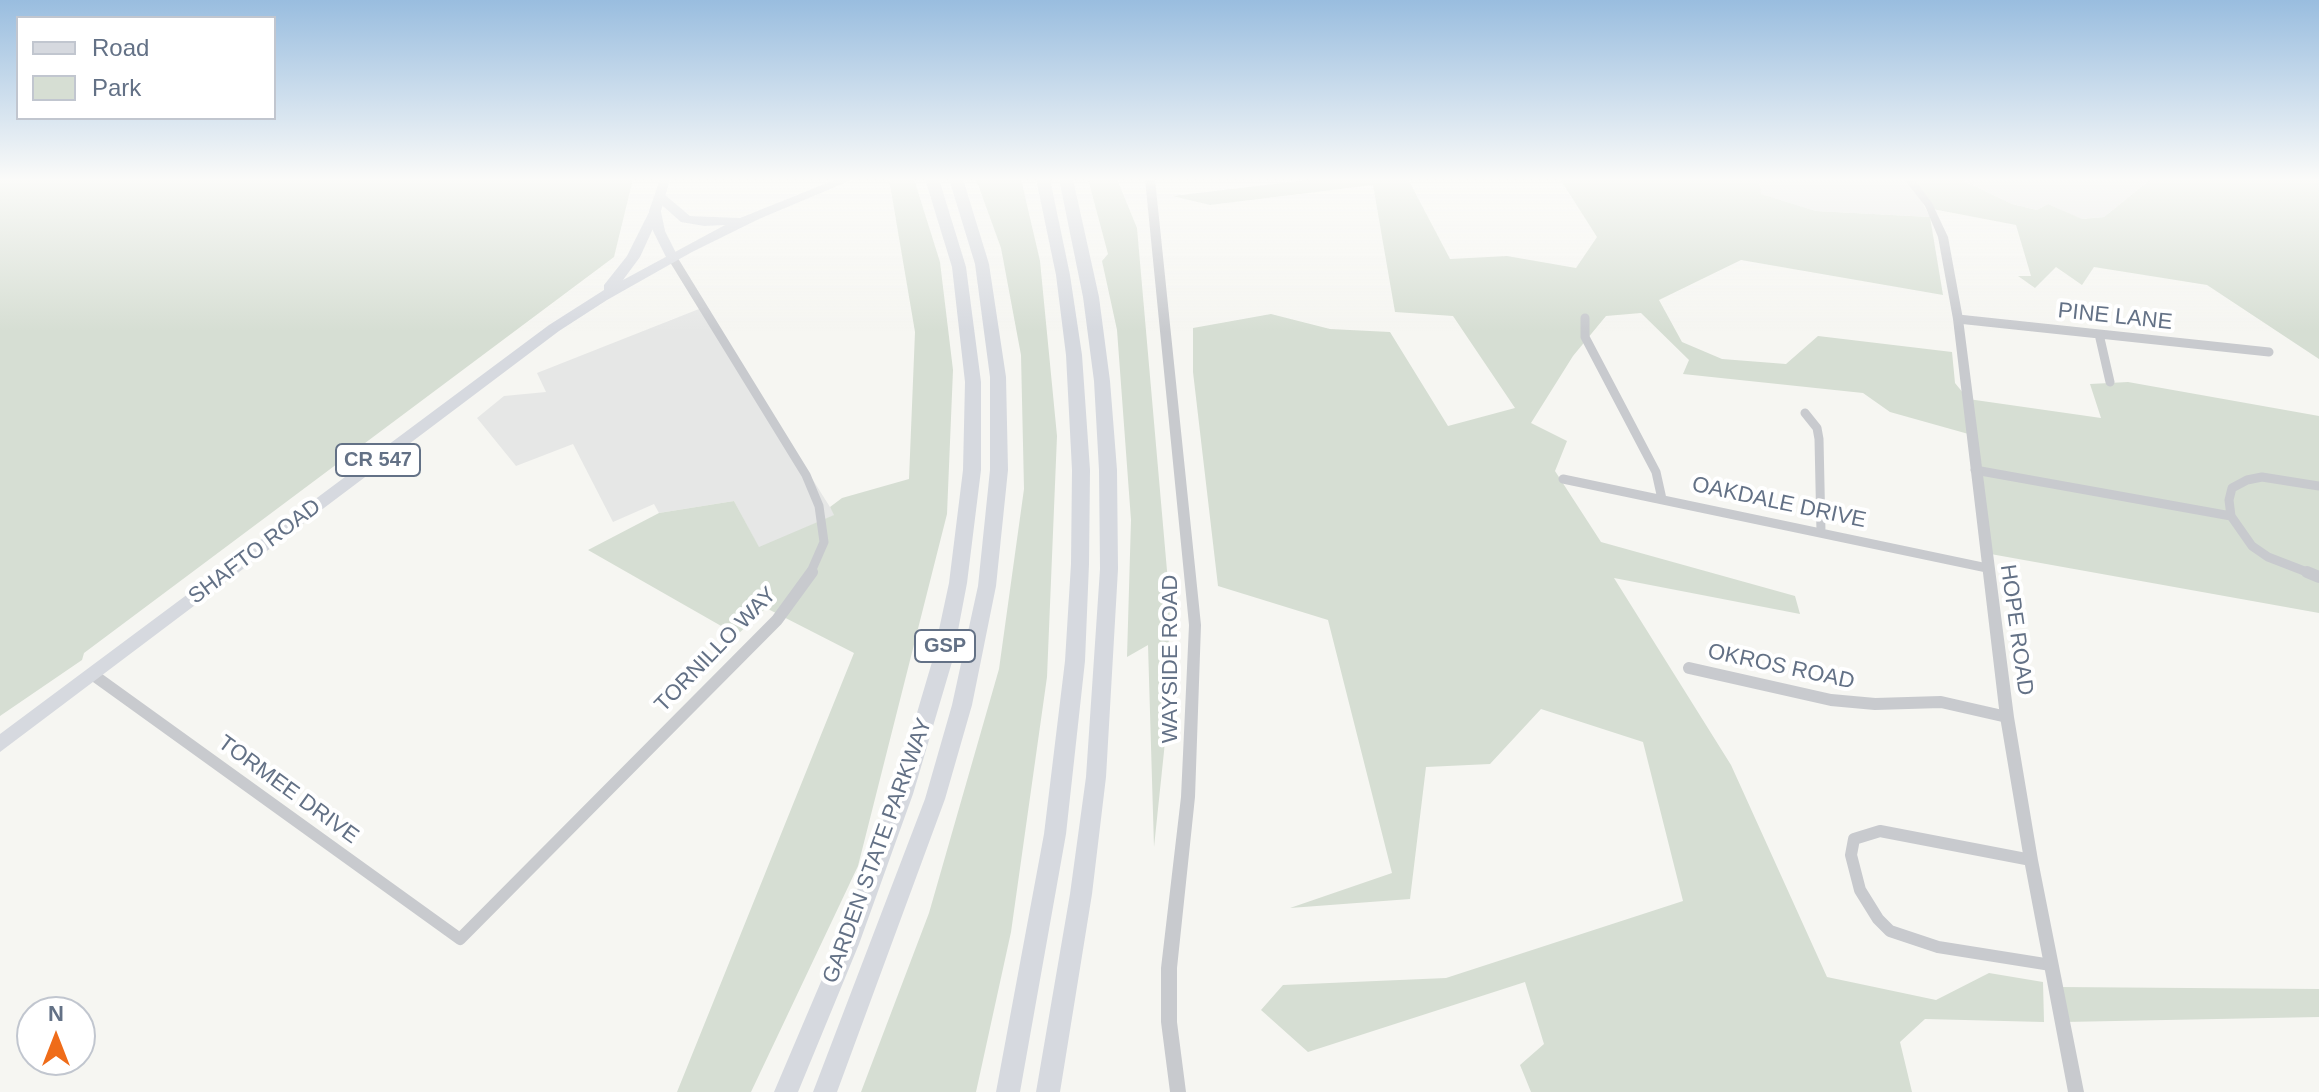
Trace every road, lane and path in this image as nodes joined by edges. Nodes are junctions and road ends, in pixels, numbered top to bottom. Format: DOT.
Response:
graph roads {
  1 [pos="646,230"];
  2 [pos="659,230"];
  3 [pos="726,230"];
  4 [pos="948,230"];
  5 [pos="972,230"];
  6 [pos="1055,230"];
  7 [pos="1077,230"];
  8 [pos="1155,230"];
  9 [pos="1941,230"];
  10 [pos="672,257"];
  11 [pos="602,297"];
  12 [pos="1585,318"];
  13 [pos="1958,319"];
  14 [pos="2099,334"];
  15 [pos="2269,352"];
  16 [pos="2110,382"];
  17 [pos="1805,413"];
  18 [pos="1975,470"];
  19 [pos="1563,479"];
  20 [pos="2319,486"];
  21 [pos="1662,499"];
  22 [pos="2231,516"];
  23 [pos="1821,532"];
  24 [pos="1987,568"];
  25 [pos="2319,577"];
  26 [pos="1689,668"];
  27 [pos="92,674"];
  28 [pos="2007,717"];
  29 [pos="0,744"];
  30 [pos="2031,860"];
  31 [pos="460,939"];
  32 [pos="2051,965"];
  33 [pos="786,1092"];
  34 [pos="825,1092"];
  35 [pos="1008,1092"];
  36 [pos="1048,1092"];
  37 [pos="1178,1092"];
  38 [pos="2076,1092"];
  1 -- 11 [label="main road"];
  2 -- 10 [label="main road"];
  3 -- 10 [label="main road, CR 547"];
  4 -- 33 [label="highway, GARDEN STATE PARKWAY / GSP"];
  5 -- 34 [label="highway, GARDEN STATE PARKWAY / GSP"];
  6 -- 35 [label="highway"];
  7 -- 36 [label="highway"];
  8 -- 37 [label="street, WAYSIDE ROAD"];
  9 -- 13 [label="street, HOPE ROAD"];
  10 -- 11 [label="main road, SHAFTO ROAD / CR 547"];
  10 -- 31 [label="street, TORNILLO WAY"];
  11 -- 27 [label="main road, SHAFTO ROAD / CR 547"];
  12 -- 21 [label="street"];
  13 -- 14 [label="street, PINE LANE"];
  13 -- 18 [label="street, HOPE ROAD"];
  14 -- 15 [label="street, PINE LANE"];
  14 -- 16 [label="street"];
  17 -- 23 [label="street"];
  18 -- 22 [label="street"];
  18 -- 24 [label="street, HOPE ROAD"];
  19 -- 21 [label="street, OAKDALE DRIVE"];
  20 -- 22 [label="street"];
  21 -- 23 [label="street, OAKDALE DRIVE"];
  22 -- 25 [label="street"];
  23 -- 24 [label="street, OAKDALE DRIVE"];
  24 -- 28 [label="street, HOPE ROAD"];
  26 -- 28 [label="street, OKROS ROAD"];
  27 -- 29 [label="main road, SHAFTO ROAD / CR 547"];
  27 -- 31 [label="street, TORMEE DRIVE"];
  28 -- 30 [label="street, HOPE ROAD"];
  30 -- 32 [label="street, HOPE ROAD"];
  30 -- 32 [label="street"];
  32 -- 38 [label="street, HOPE ROAD"];
}
